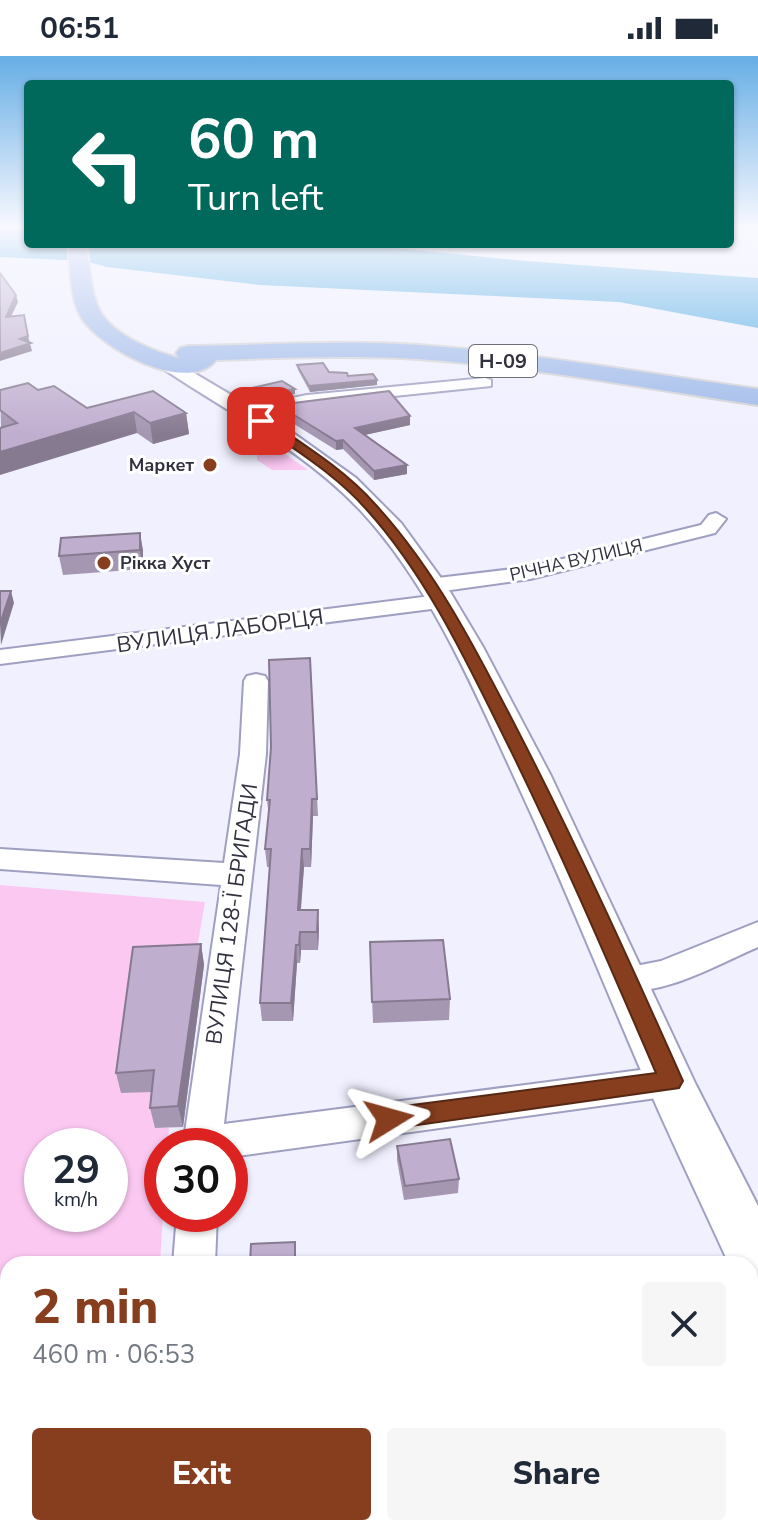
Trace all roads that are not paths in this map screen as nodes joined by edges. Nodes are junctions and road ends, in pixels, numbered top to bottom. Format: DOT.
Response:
graph roads {
  1 [pos="87,297"];
  2 [pos="185,363"];
  3 [pos="485,383"];
  4 [pos="758,397"];
  5 [pos="247,412"];
  6 [pos="716,519"];
  7 [pos="434,594"];
  8 [pos="0,657"];
  9 [pos="256,681"];
  10 [pos="0,859"];
  11 [pos="236,875"];
  12 [pos="758,934"];
  13 [pos="627,979"];
  14 [pos="671,1081"];
  15 [pos="204,1128"];
  16 [pos="248,1139"];
  17 [pos="196,1232"];
  18 [pos="194,1256"];
  19 [pos="754,1256"];
  1 -- 2 [label="main road"];
  2 -- 4 [label="main road, Н-09"];
  2 -- 5 [label="main road"];
  3 -- 5 [label="street"];
  5 -- 7 [label="main road"];
  6 -- 7 [label="street, РІЧНА ВУЛИЦЯ"];
  7 -- 8 [label="street, ВУЛИЦЯ ЛАБОРЦЯ"];
  7 -- 13 [label="main road"];
  9 -- 11 [label="street, ВУЛИЦЯ 128-Ї БРИГАДИ"];
  10 -- 11 [label="street"];
  11 -- 15 [label="street, ВУЛИЦЯ 128-Ї БРИГАДИ"];
  12 -- 13 [label="street"];
  13 -- 14 [label="main road"];
  14 -- 16 [label="street"];
  14 -- 19 [label="main road"];
  17 -- 18 [label="street"];
}
